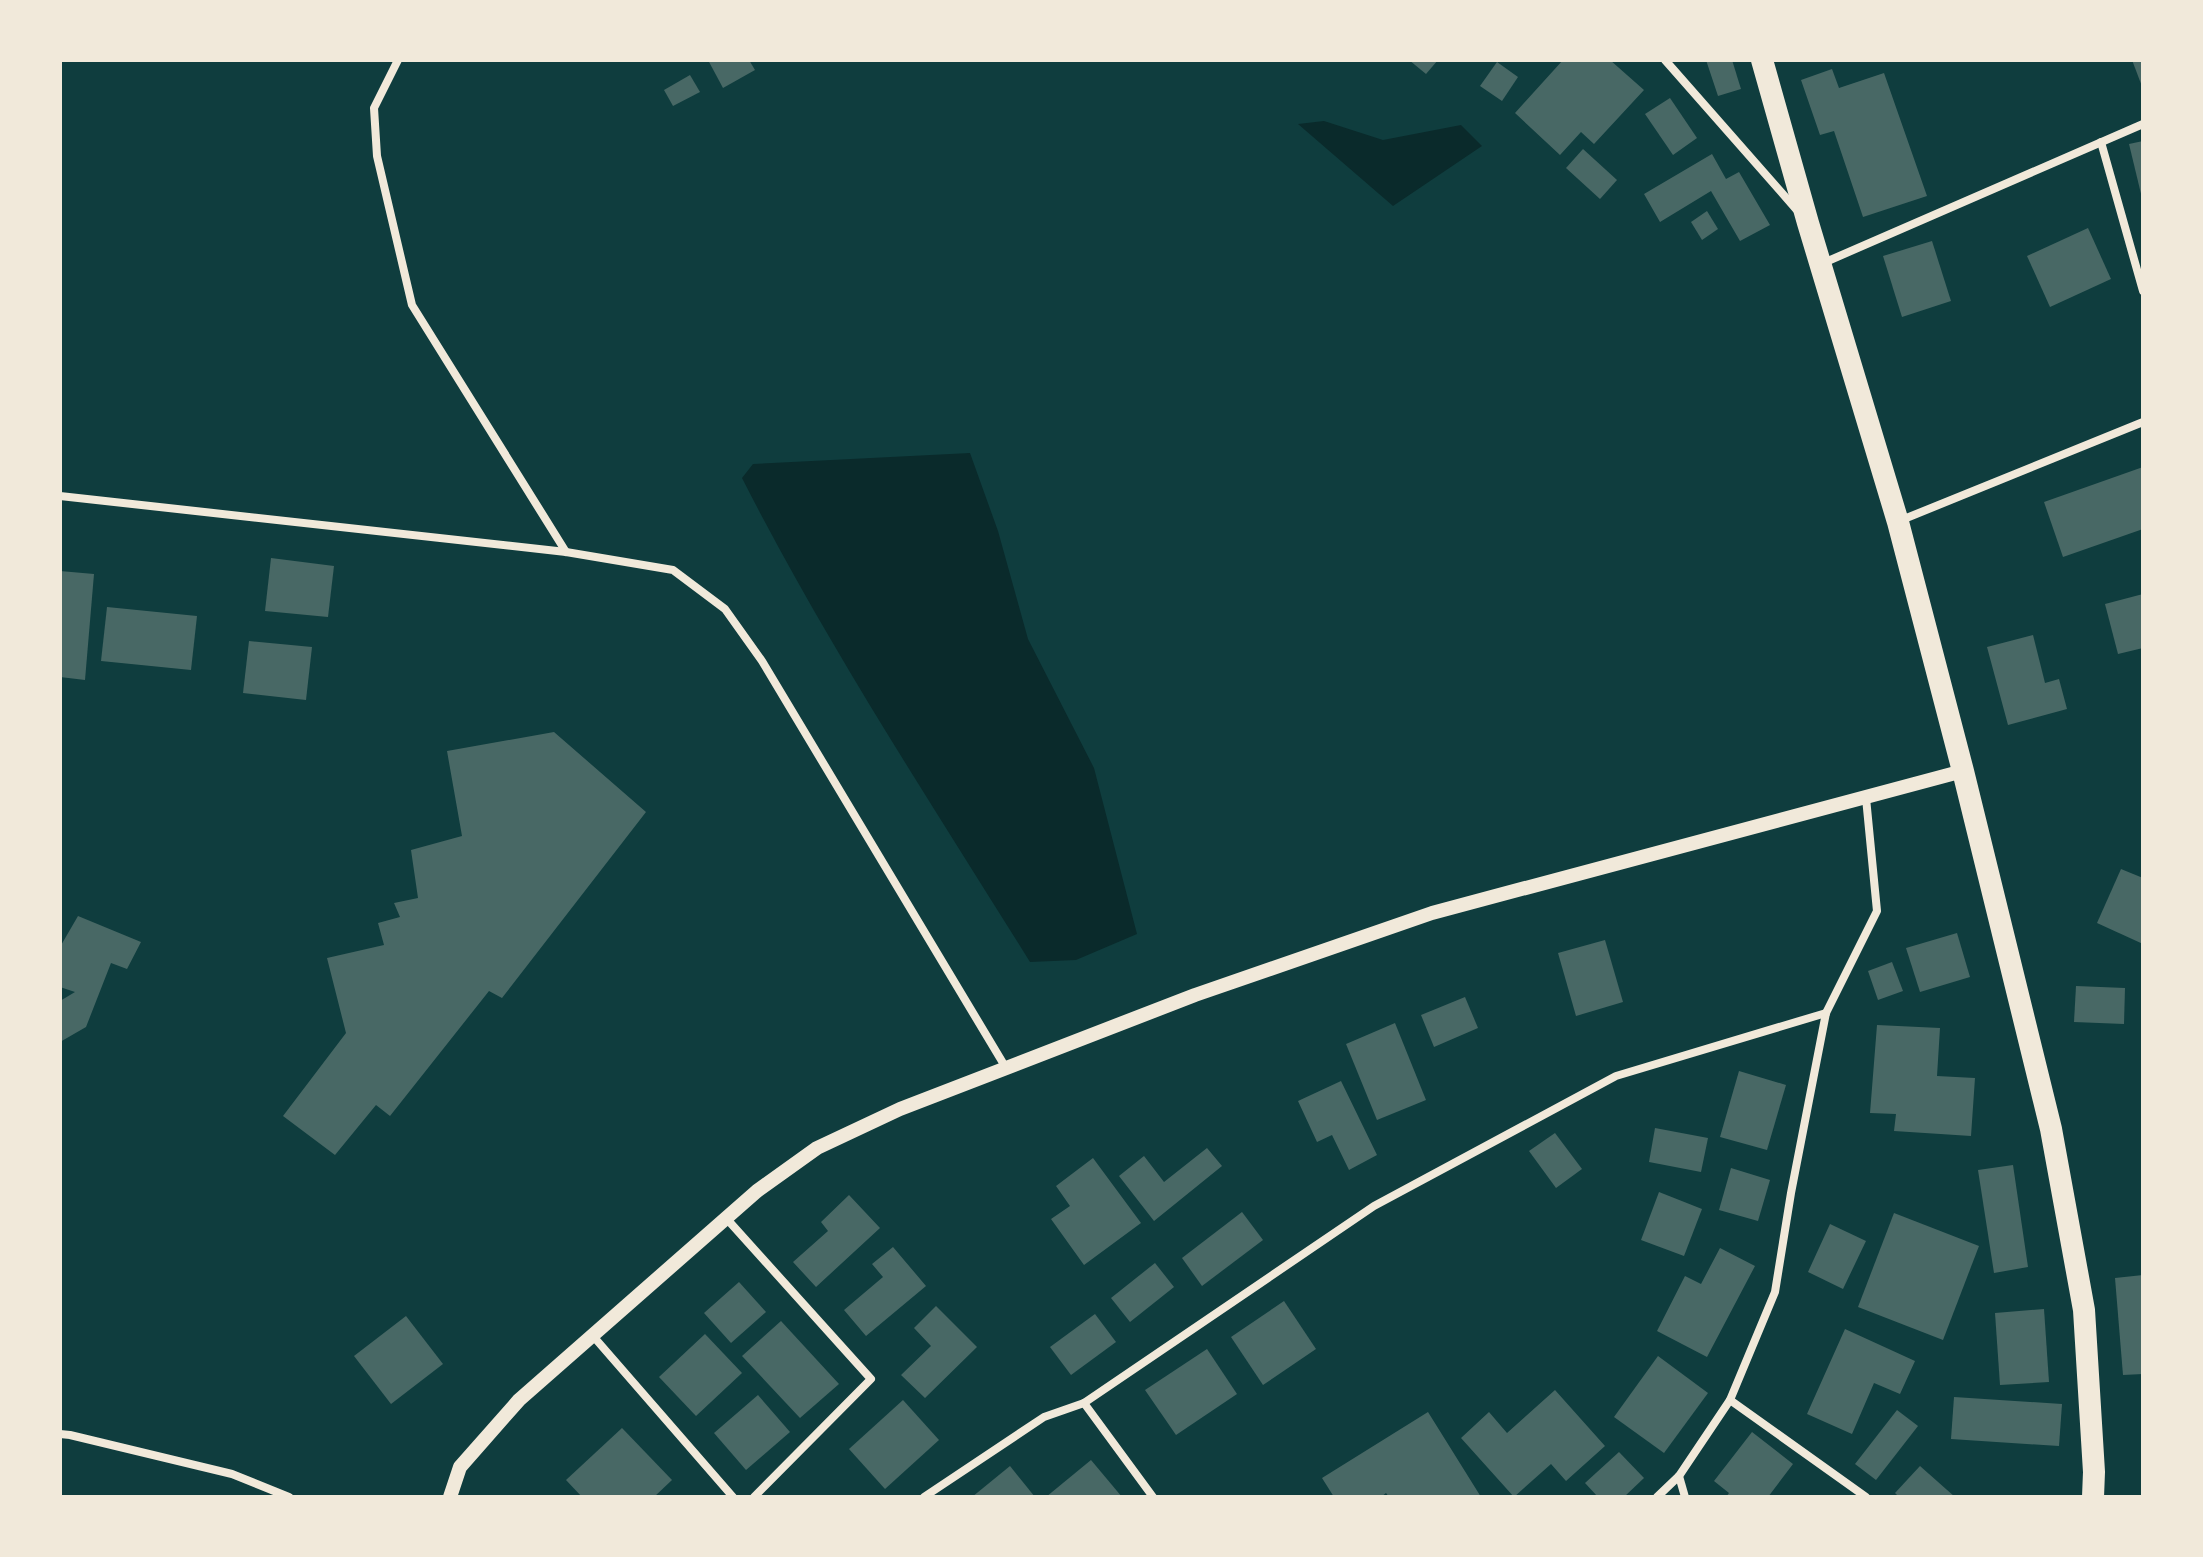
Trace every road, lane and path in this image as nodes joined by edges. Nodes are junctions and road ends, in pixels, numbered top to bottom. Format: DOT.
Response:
graph roads {
  1 [pos="398,60"];
  2 [pos="1665,60"];
  3 [pos="1762,60"];
  4 [pos="2143,124"];
  5 [pos="2101,142"];
  6 [pos="1808,223"];
  7 [pos="1820,265"];
  8 [pos="2143,291"];
  9 [pos="2143,422"];
  10 [pos="60,496"];
  11 [pos="1898,522"];
  12 [pos="566,552"];
  13 [pos="1963,771"];
  14 [pos="1866,798"];
  15 [pos="1826,1013"];
  16 [pos="1006,1068"];
  17 [pos="726,1218"];
  18 [pos="593,1336"];
  19 [pos="1730,1400"];
  20 [pos="1084,1403"];
  21 [pos="60,1434"];
  22 [pos="1679,1476"];
  23 [pos="289,1497"];
  24 [pos="450,1497"];
  25 [pos="733,1497"];
  26 [pos="754,1497"];
  27 [pos="924,1497"];
  28 [pos="1153,1497"];
  29 [pos="1657,1497"];
  30 [pos="1685,1497"];
  31 [pos="1866,1497"];
  32 [pos="2093,1497"];
  1 -- 12 [label="street"];
  2 -- 6 [label="street"];
  3 -- 6 [label="highway"];
  4 -- 5 [label="street"];
  5 -- 7 [label="street"];
  5 -- 8 [label="street"];
  6 -- 7 [label="highway"];
  7 -- 11 [label="highway"];
  9 -- 11 [label="street"];
  10 -- 12 [label="street"];
  11 -- 13 [label="highway"];
  12 -- 16 [label="street"];
  13 -- 14 [label="street"];
  13 -- 32 [label="highway"];
  14 -- 15 [label="street"];
  14 -- 16 [label="street"];
  15 -- 19 [label="street"];
  15 -- 20 [label="street"];
  16 -- 17 [label="street"];
  17 -- 18 [label="street"];
  17 -- 26 [label="street"];
  18 -- 24 [label="street"];
  18 -- 25 [label="street"];
  19 -- 22 [label="street"];
  19 -- 31 [label="street"];
  20 -- 27 [label="street"];
  20 -- 28 [label="street"];
  21 -- 23 [label="street"];
  22 -- 29 [label="street"];
  22 -- 30 [label="street"];
}
